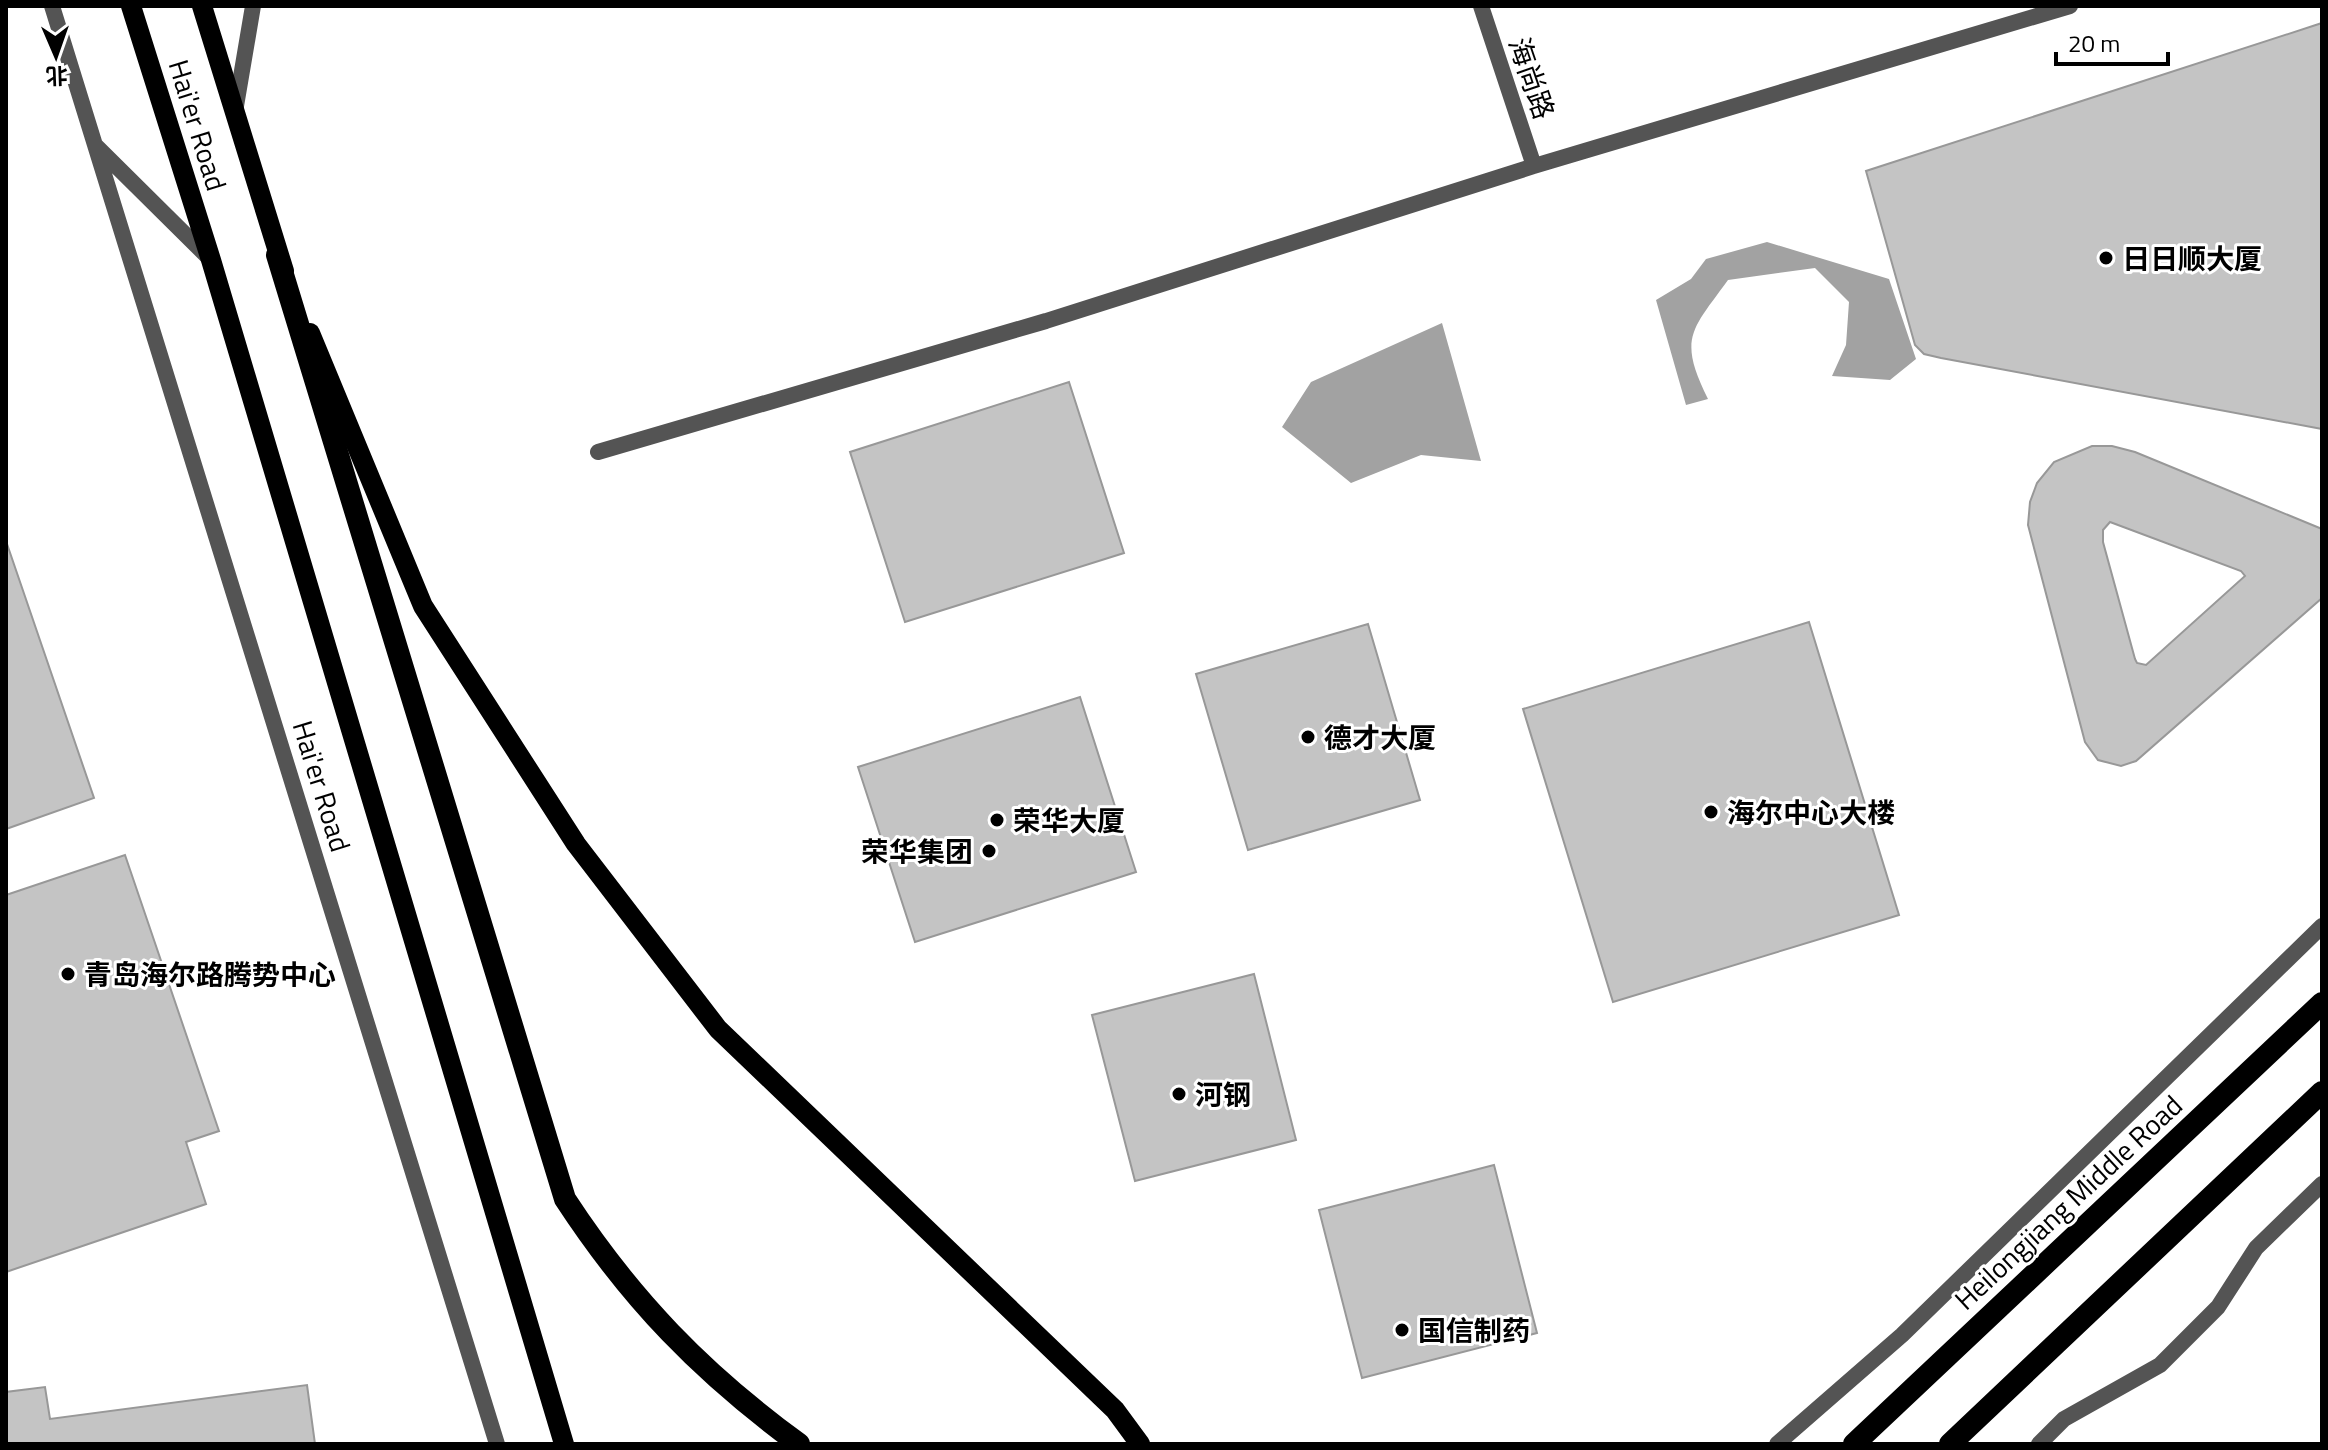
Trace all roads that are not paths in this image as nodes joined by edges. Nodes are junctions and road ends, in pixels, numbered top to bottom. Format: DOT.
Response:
graph roads {
  1 [pos="52,6"];
  2 [pos="131,6"];
  3 [pos="202,6"];
  4 [pos="253,6"];
  5 [pos="1481,6"];
  6 [pos="2070,6"];
  7 [pos="235,113"];
  8 [pos="95,145"];
  9 [pos="1534,166"];
  10 [pos="277,255"];
  11 [pos="211,260"];
  12 [pos="598,452"];
  13 [pos="2322,926"];
  14 [pos="2322,1003"];
  15 [pos="2322,1092"];
  16 [pos="2322,1184"];
  17 [pos="497,1444"];
  18 [pos="564,1444"];
  19 [pos="799,1444"];
  20 [pos="1140,1444"];
  21 [pos="1777,1444"];
  22 [pos="1854,1444"];
  23 [pos="1950,1444"];
  24 [pos="2039,1444"];
  1 -- 8 [label="street, Hai'er Road"];
  2 -- 11 [label="main road, Hai'er Road"];
  3 -- 7 [label="main road, Hai'er Road"];
  4 -- 7 [label="street"];
  5 -- 9 [label="street, 海尚路"];
  6 -- 9 [label="street"];
  7 -- 10 [label="main road, Hai'er Road"];
  8 -- 11 [label="street, Hai'er Road"];
  8 -- 17 [label="street, Hai'er Road"];
  9 -- 12 [label="street"];
  10 -- 19 [label="highway"];
  10 -- 20 [label="main road, Hai'er Road"];
  11 -- 18 [label="main road, Hai'er Road"];
  13 -- 21 [label="street"];
  14 -- 22 [label="highway, Heilongjiang Middle Road"];
  15 -- 23 [label="highway"];
  16 -- 24 [label="street"];
}
